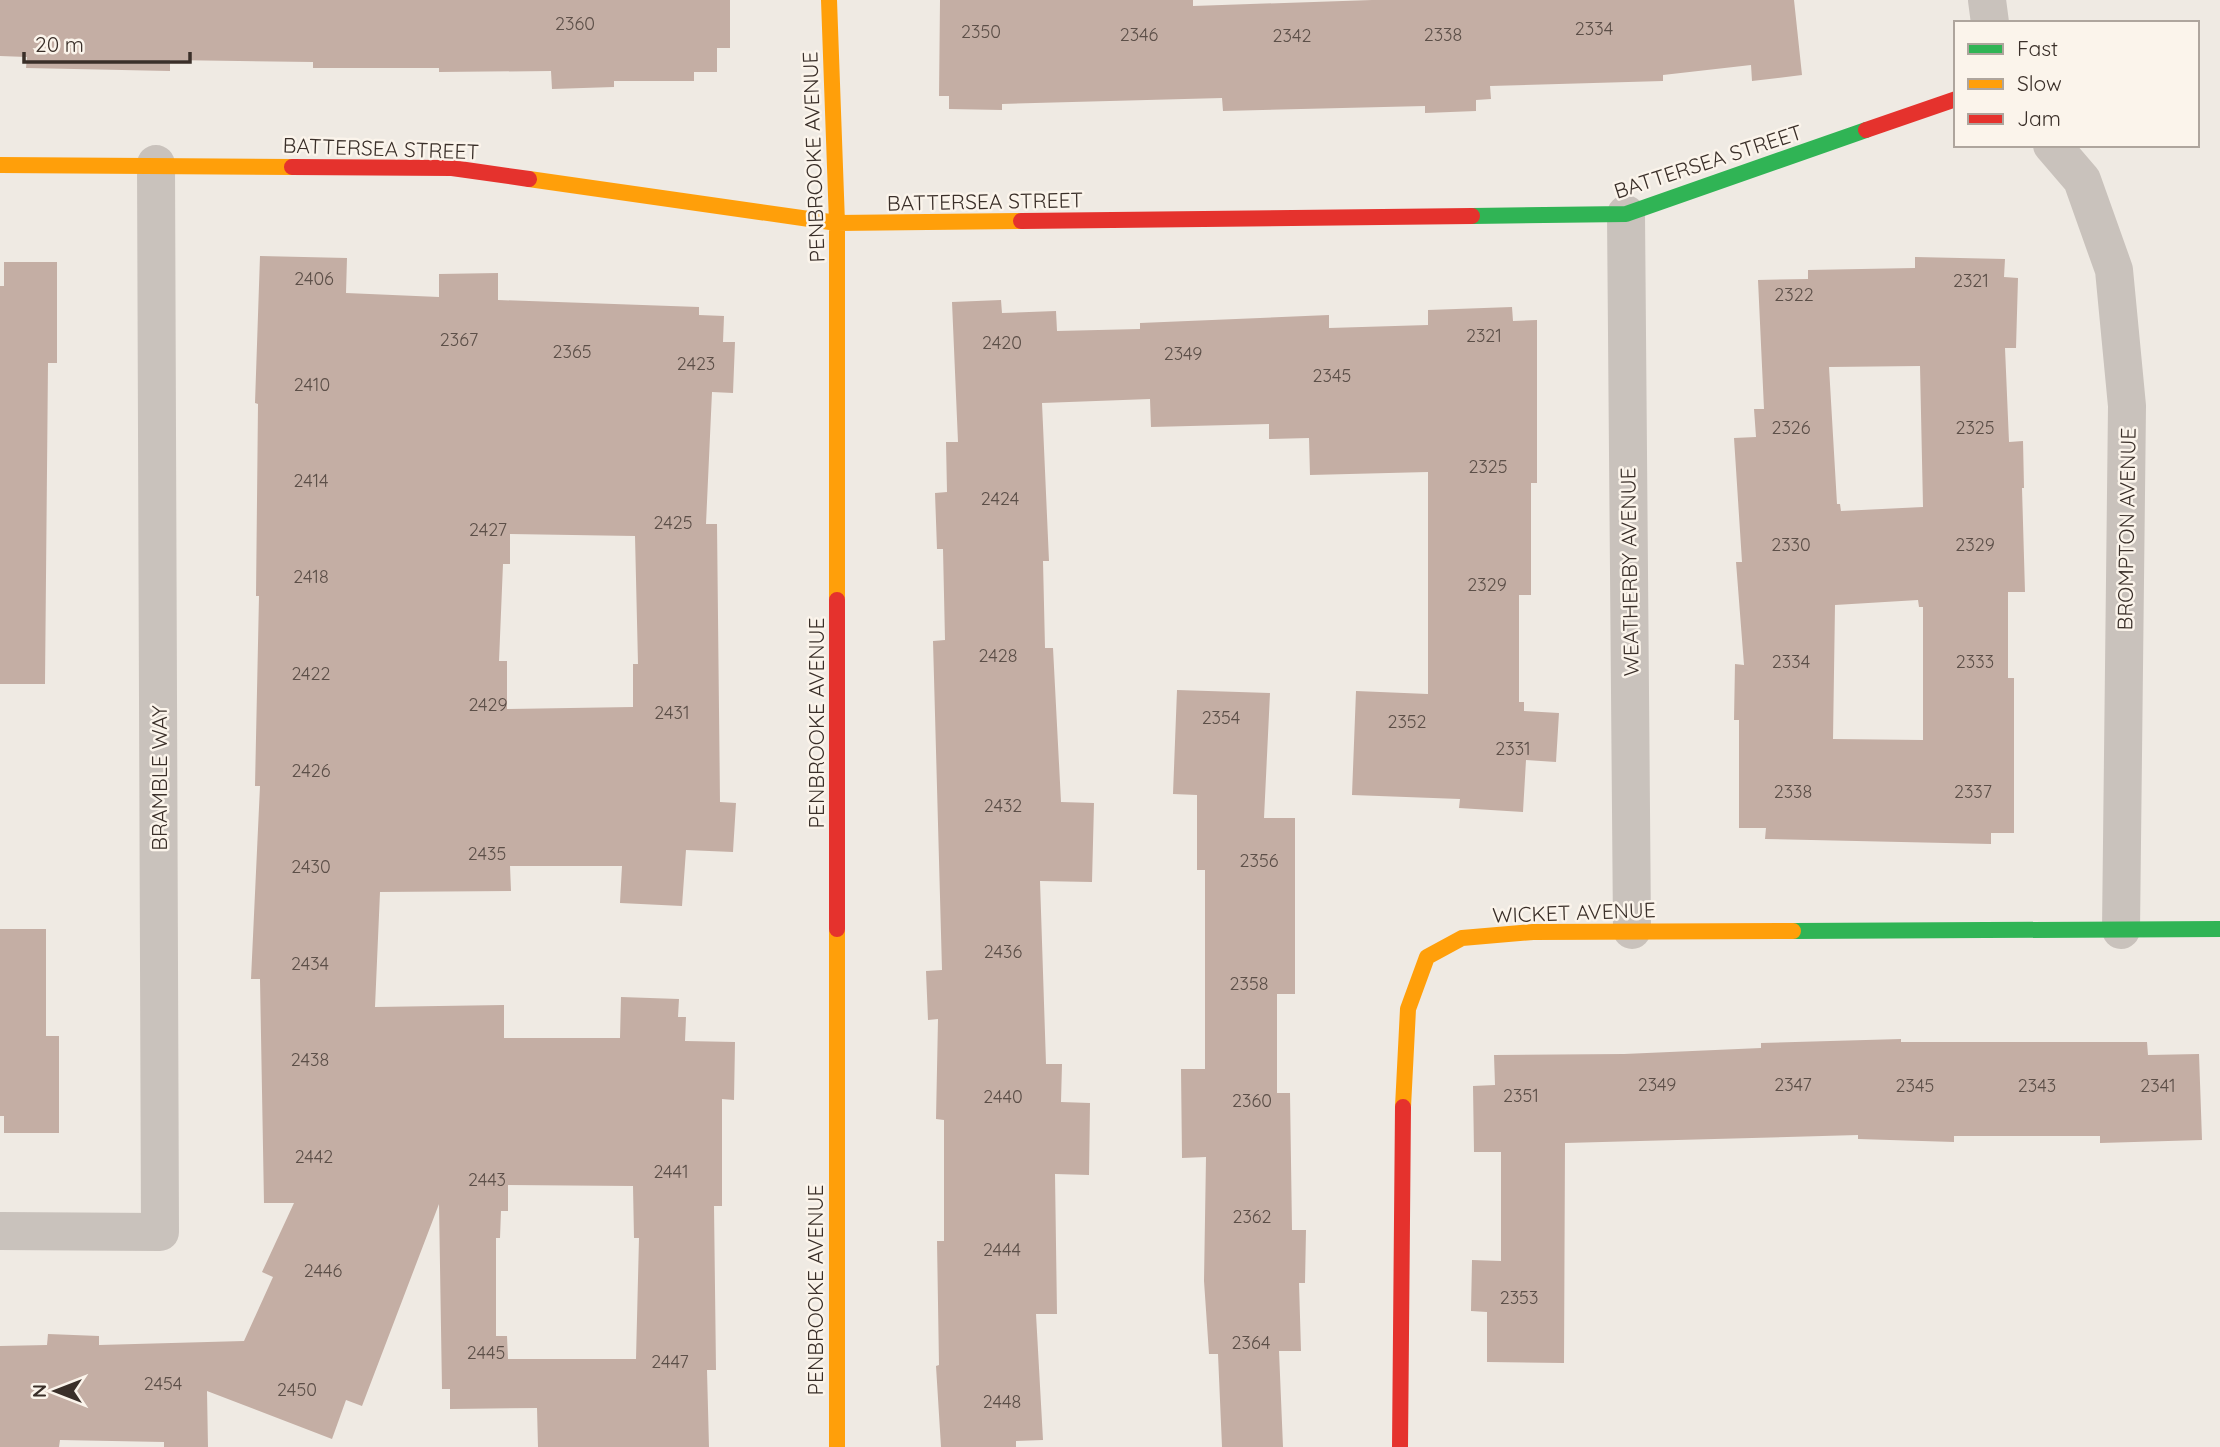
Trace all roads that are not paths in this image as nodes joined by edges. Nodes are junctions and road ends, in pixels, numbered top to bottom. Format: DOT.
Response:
graph roads {
  1 [pos="829,0"];
  2 [pos="1987,0"];
  3 [pos="1990,21"];
  4 [pos="1954,100"];
  5 [pos="2054,147"];
  6 [pos="156,164"];
  7 [pos="0,165"];
  8 [pos="1626,214"];
  9 [pos="837,223"];
  10 [pos="2220,929"];
  11 [pos="1632,930"];
  12 [pos="2121,930"];
  13 [pos="0,1231"];
  14 [pos="837,1447"];
  15 [pos="1400,1447"];
  1 -- 9 [label="street, PENBROOKE AVENUE"];
  2 -- 3 [label="street"];
  4 -- 8 [label="street, BATTERSEA STREET"];
  5 -- 12 [label="street, BROMPTON AVENUE"];
  6 -- 7 [label="street, BATTERSEA STREET"];
  6 -- 9 [label="street, BATTERSEA STREET"];
  6 -- 13 [label="street, BRAMBLE WAY"];
  8 -- 9 [label="street, BATTERSEA STREET"];
  8 -- 11 [label="street, WEATHERBY AVENUE"];
  9 -- 14 [label="street, PENBROOKE AVENUE"];
  10 -- 12 [label="street, WICKET AVENUE"];
  11 -- 12 [label="street, WICKET AVENUE"];
  11 -- 15 [label="street, WICKET AVENUE"];
}
